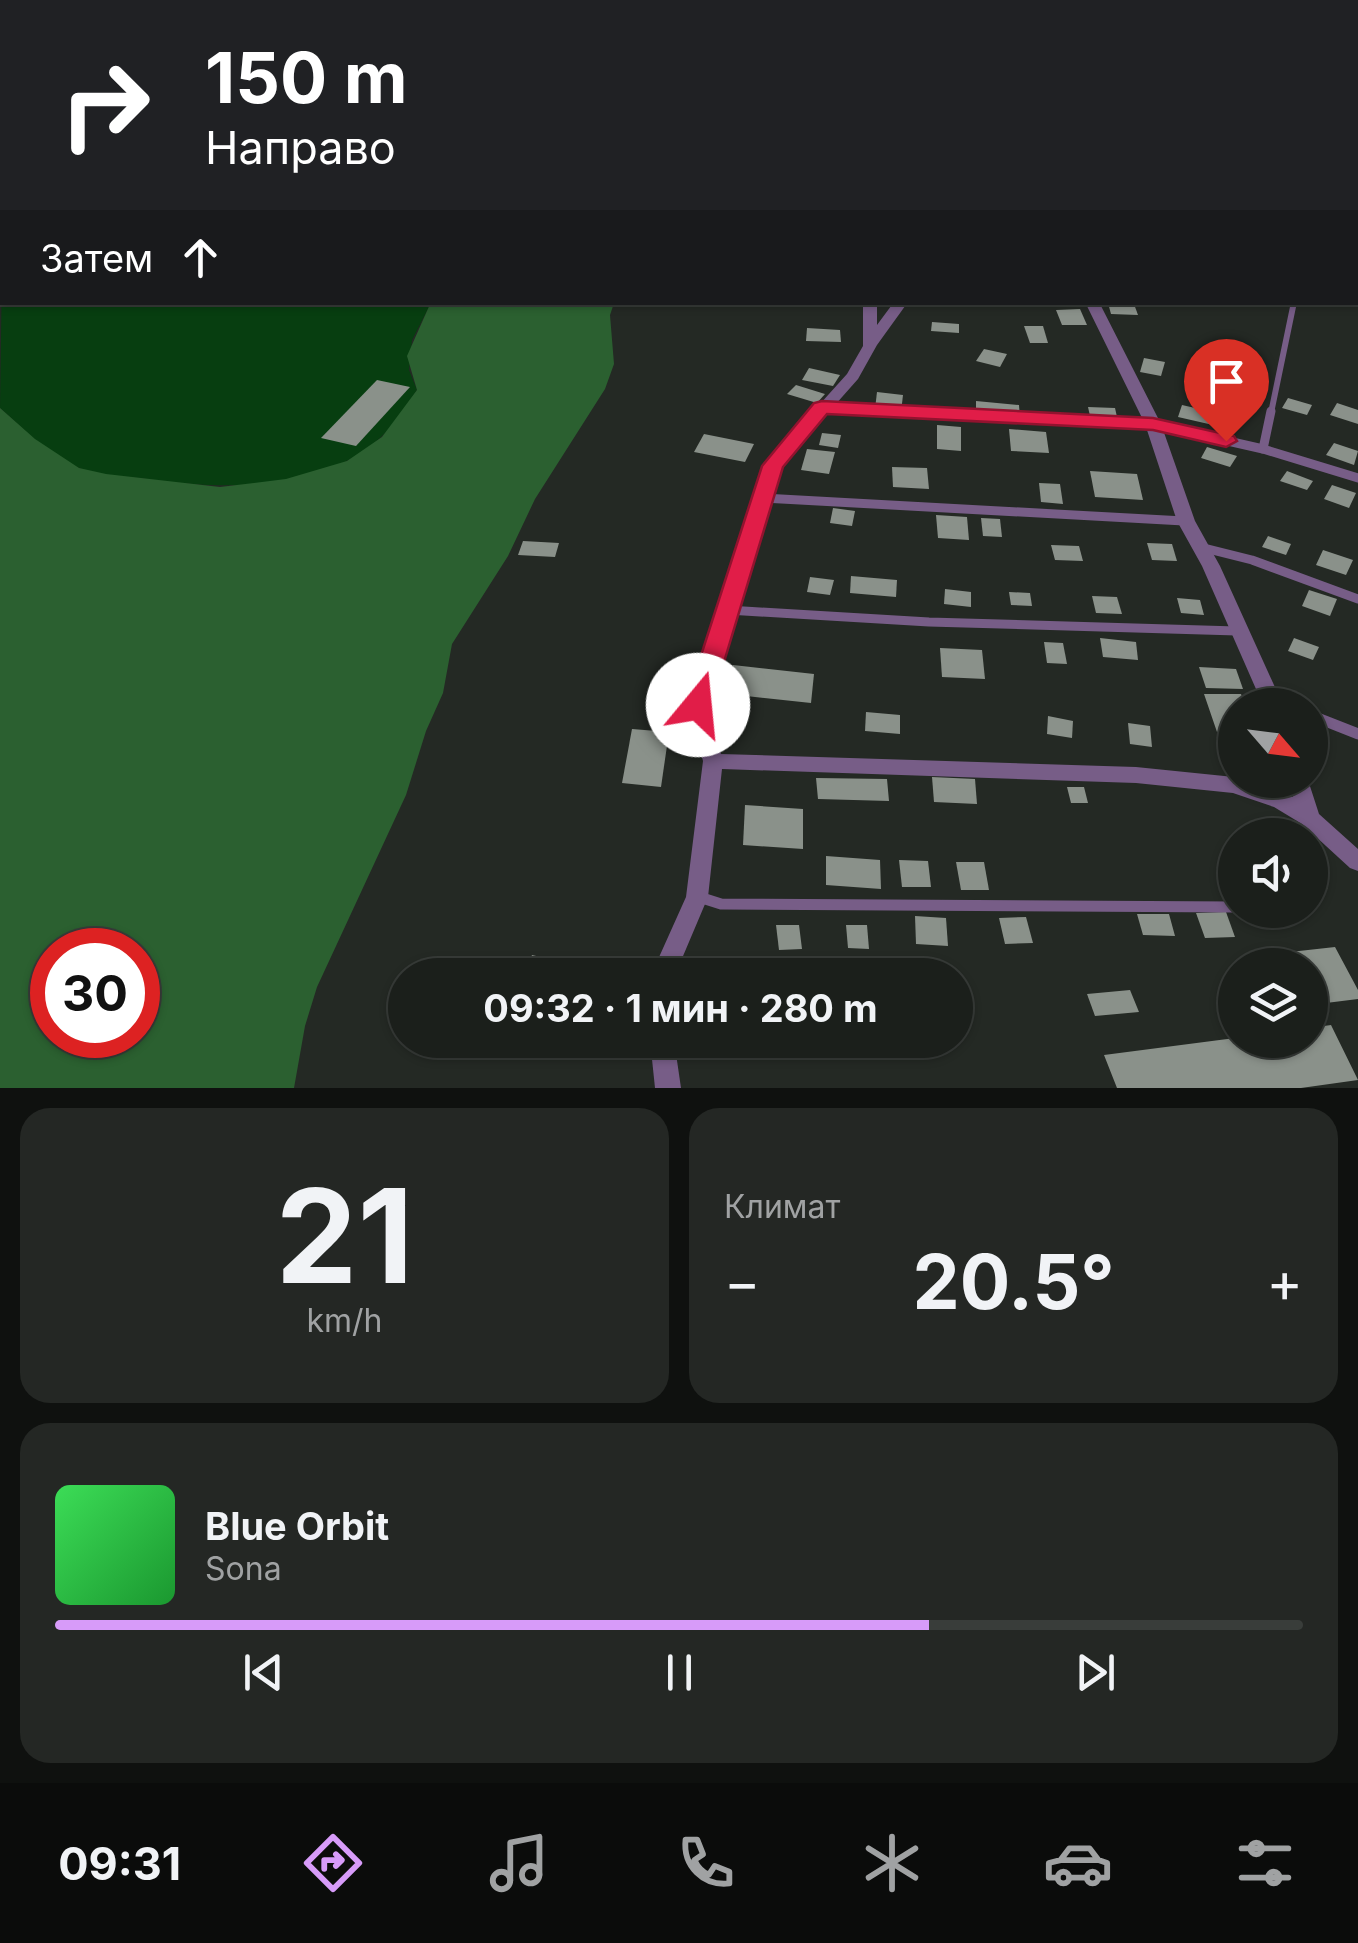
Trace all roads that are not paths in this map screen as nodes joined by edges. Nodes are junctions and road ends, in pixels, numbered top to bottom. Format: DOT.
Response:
graph roads {
  1 [pos="870,305"];
  2 [pos="899,305"];
  3 [pos="1094,305"];
  4 [pos="1293,305"];
  5 [pos="870,346"];
  6 [pos="822,408"];
  7 [pos="1153,424"];
  8 [pos="1263,449"];
  9 [pos="1358,478"];
  10 [pos="762,498"];
  11 [pos="1186,521"];
  12 [pos="1201,547"];
  13 [pos="1358,598"];
  14 [pos="728,610"];
  15 [pos="1237,631"];
  16 [pos="1265,688"];
  17 [pos="1328,722"];
  18 [pos="1358,734"];
  19 [pos="714,761"];
  20 [pos="1304,798"];
  21 [pos="1310,818"];
  22 [pos="1328,834"];
  23 [pos="1358,862"];
  24 [pos="697,896"];
  25 [pos="1218,907"];
  26 [pos="670,958"];
  27 [pos="664,1058"];
  28 [pos="668,1088"];
  1 -- 5 [label="street"];
  2 -- 5 [label="street"];
  3 -- 7 [label="street"];
  4 -- 8 [label="lane"];
  5 -- 6 [label="street"];
  6 -- 7 [label="lane"];
  6 -- 10 [label="street"];
  7 -- 8 [label="lane"];
  7 -- 11 [label="street"];
  8 -- 9 [label="lane"];
  10 -- 11 [label="lane"];
  10 -- 14 [label="street"];
  11 -- 12 [label="street"];
  12 -- 13 [label="lane"];
  12 -- 15 [label="street"];
  14 -- 15 [label="lane"];
  14 -- 19 [label="street"];
  15 -- 16 [label="street"];
  17 -- 18 [label="lane"];
  19 -- 21 [label="street"];
  19 -- 24 [label="street"];
  20 -- 21 [label="street"];
  22 -- 23 [label="street"];
  24 -- 25 [label="lane"];
  24 -- 26 [label="street"];
  27 -- 28 [label="street"];
}
